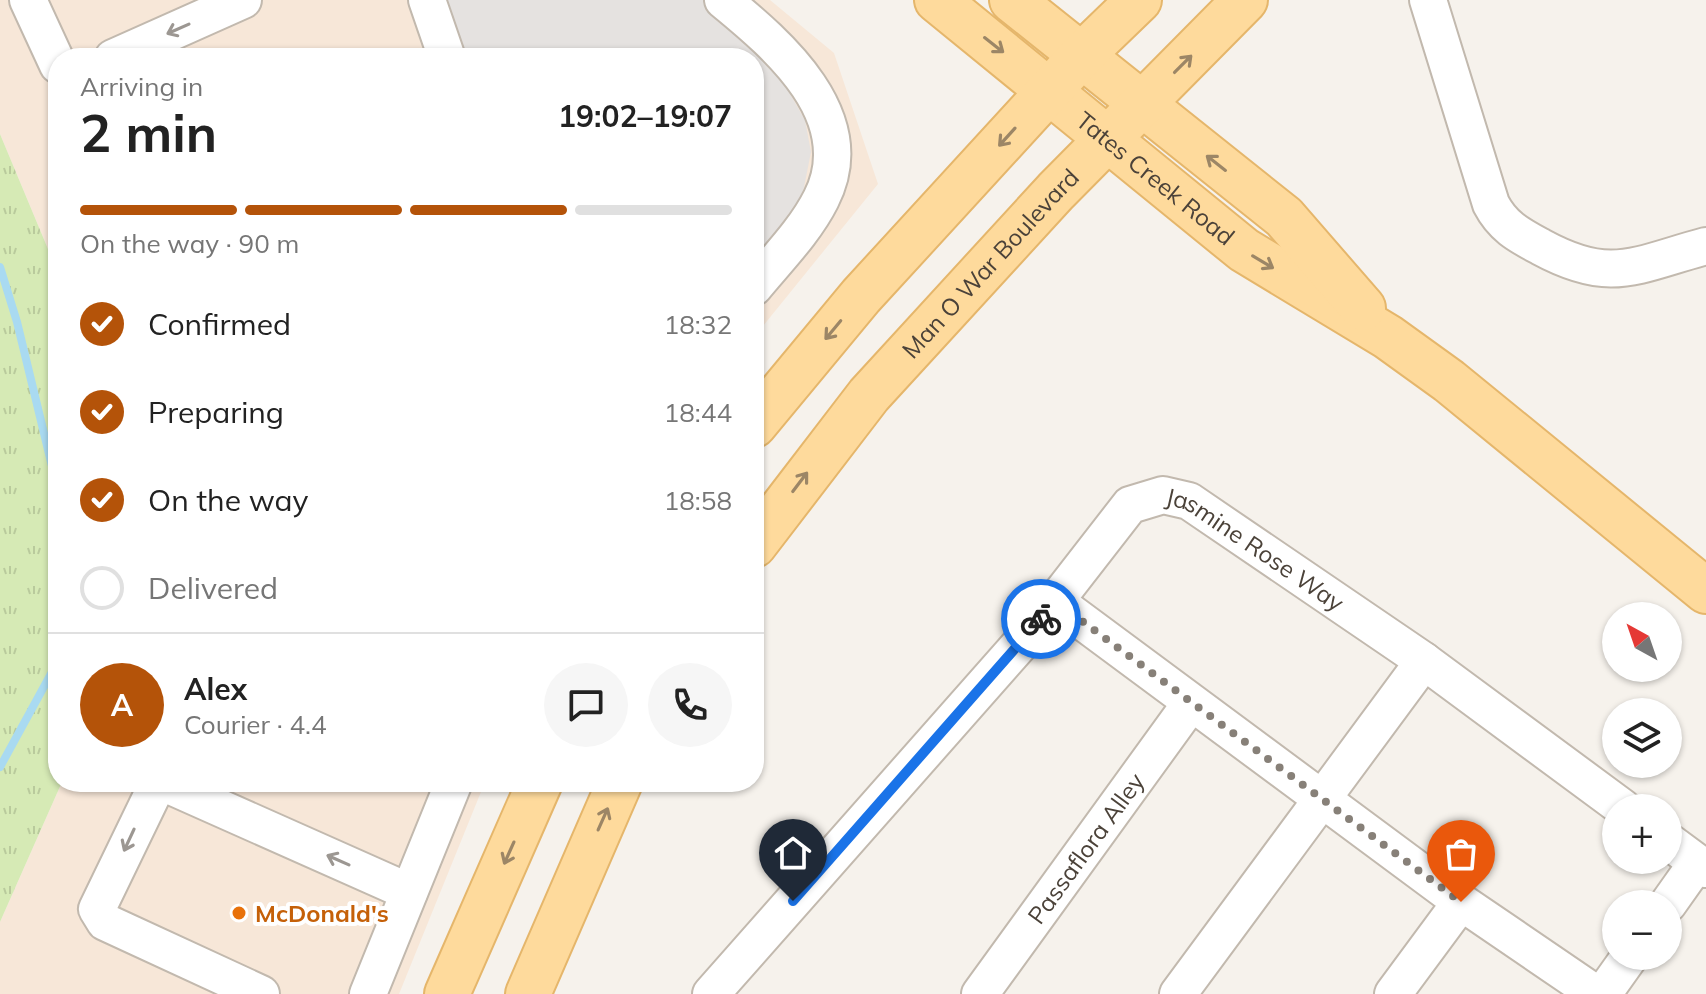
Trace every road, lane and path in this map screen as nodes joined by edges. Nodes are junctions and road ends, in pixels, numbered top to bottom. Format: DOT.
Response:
graph roads {
  1 [pos="28,0"];
  2 [pos="243,0"];
  3 [pos="427,0"];
  4 [pos="723,0"];
  5 [pos="937,0"];
  6 [pos="1012,0"];
  7 [pos="1139,0"];
  8 [pos="1245,0"];
  9 [pos="1428,0"];
  10 [pos="50,48"];
  11 [pos="135,48"];
  12 [pos="444,48"];
  13 [pos="1082,55"];
  14 [pos="1050,90"];
  15 [pos="1141,105"];
  16 [pos="1110,139"];
  17 [pos="1706,246"];
  18 [pos="764,275"];
  19 [pos="1388,337"];
  20 [pos="764,413"];
  21 [pos="764,532"];
  22 [pos="1706,591"];
  23 [pos="1055,601"];
  24 [pos="1424,661"];
  25 [pos="1191,703"];
  26 [pos="154,792"];
  27 [pos="184,792"];
  28 [pos="439,792"];
  29 [pos="536,792"];
  30 [pos="616,792"];
  31 [pos="1604,794"];
  32 [pos="1323,798"];
  33 [pos="1682,851"];
  34 [pos="1702,866"];
  35 [pos="1681,890"];
  36 [pos="409,892"];
  37 [pos="1461,902"];
  38 [pos="1620,970"];
  39 [pos="261,994"];
  40 [pos="368,994"];
  41 [pos="447,994"];
  42 [pos="528,994"];
  43 [pos="711,994"];
  44 [pos="980,994"];
  45 [pos="1178,994"];
  46 [pos="1393,994"];
  47 [pos="1596,994"];
  48 [pos="1603,994"];
  1 -- 10 [label="street"];
  2 -- 11 [label="street, one-way"];
  3 -- 12 [label="street"];
  4 -- 18 [label="street"];
  5 -- 14 [label="main road, Tates Creek Road, one-way"];
  6 -- 13 [label="main road, Tates Creek Road"];
  7 -- 13 [label="main road"];
  15 -- 8 [label="main road, Man O War Boulevard, one-way"];
  9 -- 17 [label="street"];
  13 -- 14 [label="main road"];
  13 -- 15 [label="main road, Tates Creek Road"];
  14 -- 16 [label="main road, Tates Creek Road"];
  14 -- 20 [label="main road, one-way"];
  15 -- 16 [label="main road, Man O War Boulevard"];
  19 -- 15 [label="main road, Tates Creek Road, one-way"];
  16 -- 19 [label="main road, Tates Creek Road, one-way"];
  21 -- 16 [label="main road, Man O War Boulevard, one-way"];
  19 -- 22 [label="main road, Tates Creek Road"];
  23 -- 24 [label="street, Jasmine Rose Way"];
  23 -- 25 [label="street"];
  23 -- 43 [label="street, Jasmine Rose Way"];
  24 -- 31 [label="street, Jasmine Rose Way"];
  24 -- 32 [label="street"];
  25 -- 32 [label="street"];
  25 -- 44 [label="street, Passaflora Alley"];
  26 -- 39 [label="street, one-way"];
  36 -- 27 [label="street, one-way"];
  28 -- 36 [label="street"];
  29 -- 41 [label="main road, one-way"];
  42 -- 30 [label="main road, one-way"];
  32 -- 37 [label="street"];
  32 -- 45 [label="street"];
  33 -- 34 [label="street"];
  34 -- 35 [label="street"];
  36 -- 40 [label="street"];
  37 -- 46 [label="street"];
  37 -- 47 [label="street"];
  38 -- 48 [label="street"];
}
